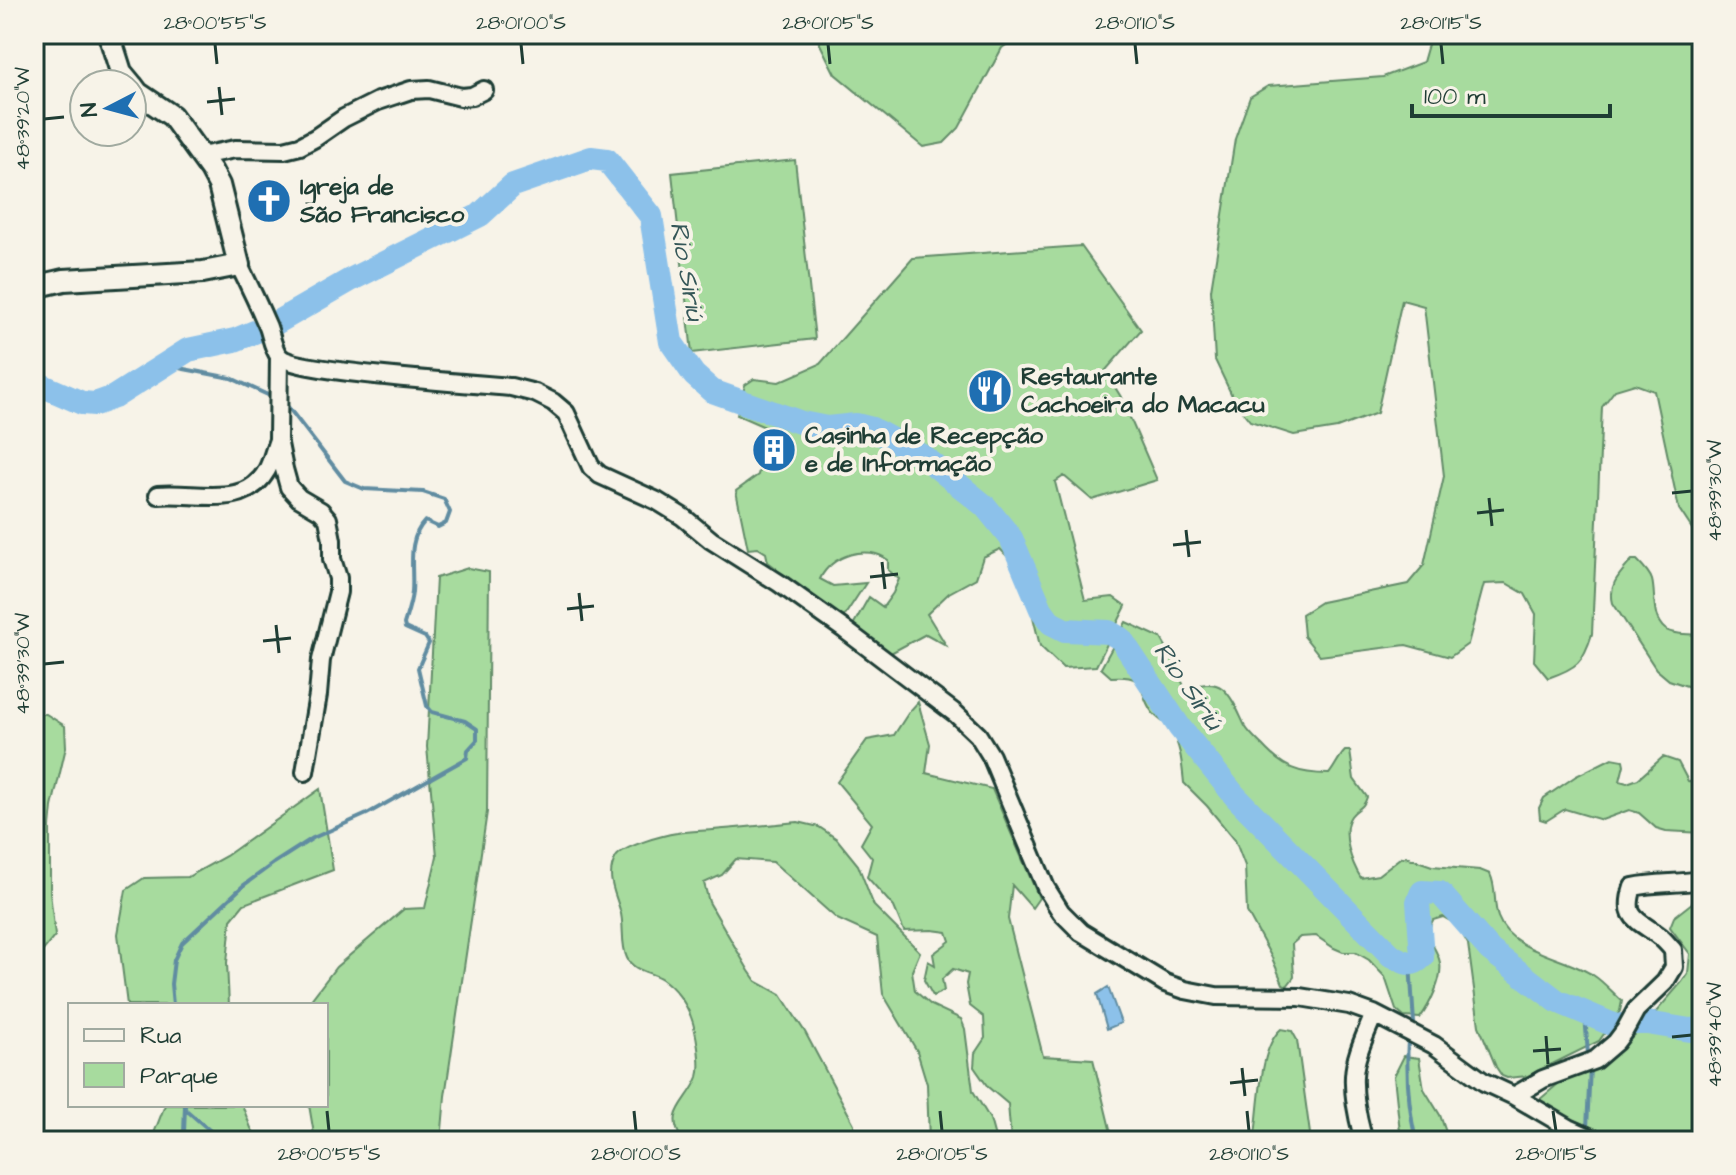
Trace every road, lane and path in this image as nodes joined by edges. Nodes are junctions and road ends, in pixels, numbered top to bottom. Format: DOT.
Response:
graph roads {
  1 [pos="109,34"];
  2 [pos="120,68"];
  3 [pos="484,90"];
  4 [pos="148,100"];
  5 [pos="201,156"];
  6 [pos="239,265"];
  7 [pos="34,287"];
  8 [pos="279,356"];
  9 [pos="278,439"];
  10 [pos="158,495"];
  11 [pos="305,772"];
  12 [pos="1702,880"];
  13 [pos="1374,1014"];
  14 [pos="1514,1096"];
  15 [pos="1362,1134"];
  16 [pos="1598,1141"];
  1 -- 2 [label="street"];
  3 -- 5 [label="street"];
  4 -- 5 [label="street"];
  5 -- 6 [label="street"];
  6 -- 7 [label="street"];
  6 -- 8 [label="street"];
  8 -- 9 [label="street"];
  8 -- 13 [label="street"];
  9 -- 10 [label="street"];
  9 -- 11 [label="street"];
  12 -- 14 [label="street"];
  13 -- 14 [label="street"];
  13 -- 15 [label="street"];
  14 -- 16 [label="street"];
}
